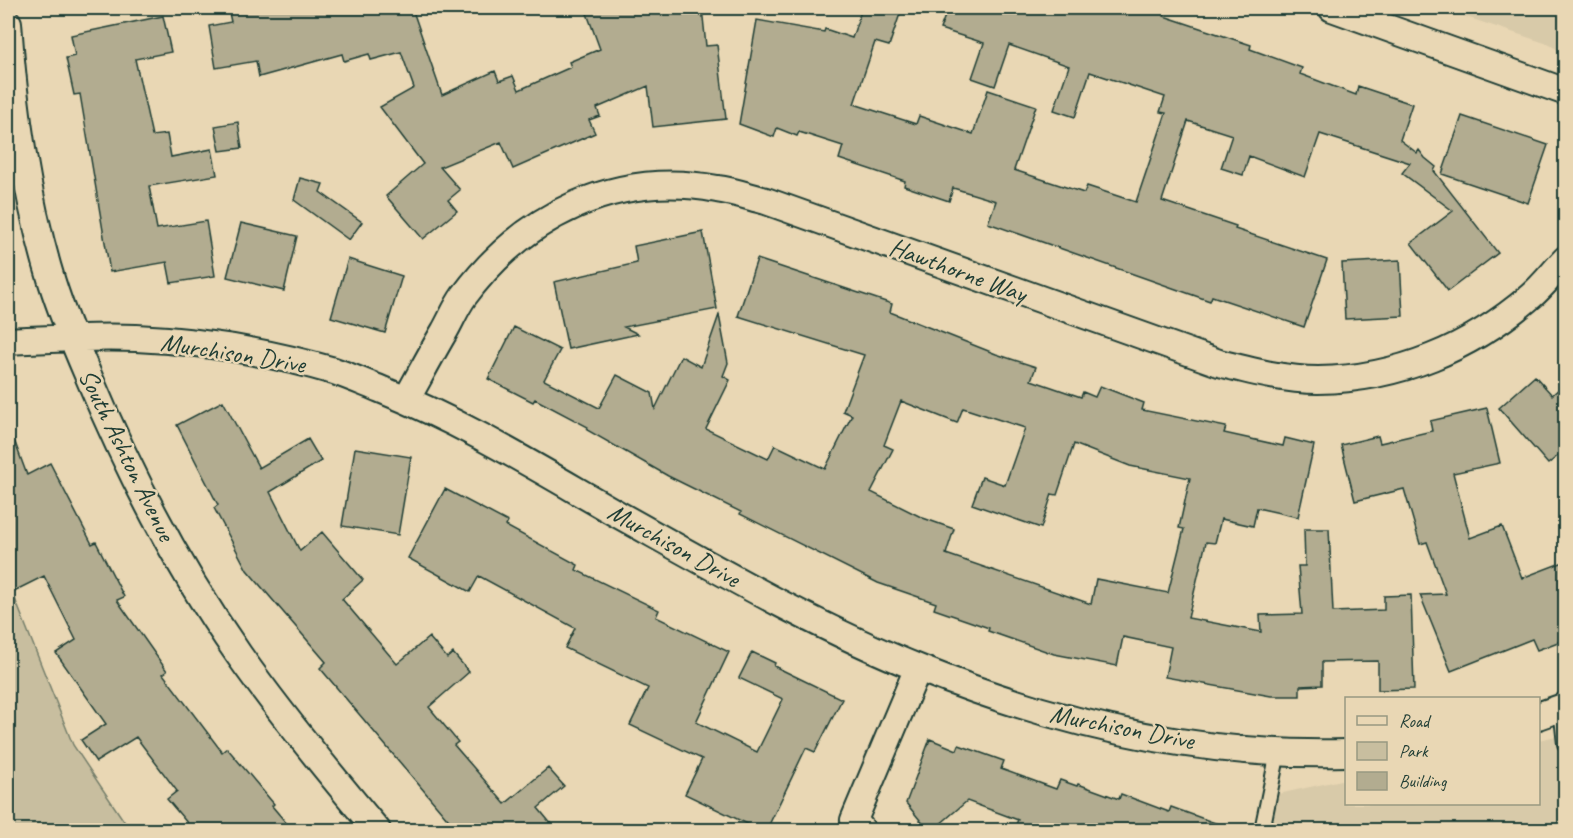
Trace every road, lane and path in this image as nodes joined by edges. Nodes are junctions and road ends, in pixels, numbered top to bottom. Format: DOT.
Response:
graph roads {
  1 [pos="1332,8"];
  2 [pos="8,23"];
  3 [pos="1566,92"];
  4 [pos="1566,259"];
  5 [pos="72,338"];
  6 [pos="8,341"];
  7 [pos="406,399"];
  8 [pos="918,668"];
  9 [pos="1555,710"];
  10 [pos="1565,744"];
  11 [pos="1278,752"];
  12 [pos="1345,753"];
  13 [pos="376,831"];
  14 [pos="862,831"];
  15 [pos="1262,831"];
  1 -- 3 [label="street"];
  2 -- 5 [label="street, South Ashton Avenue"];
  4 -- 7 [label="street, Hawthorne Way"];
  5 -- 6 [label="street, Murchison Drive"];
  5 -- 7 [label="street, Murchison Drive"];
  5 -- 13 [label="street, South Ashton Avenue"];
  7 -- 8 [label="street, Murchison Drive"];
  8 -- 11 [label="street, Murchison Drive"];
  8 -- 14 [label="street"];
  9 -- 10 [label="lane"];
  11 -- 12 [label="street, Murchison Drive"];
  11 -- 15 [label="lane"];
}
